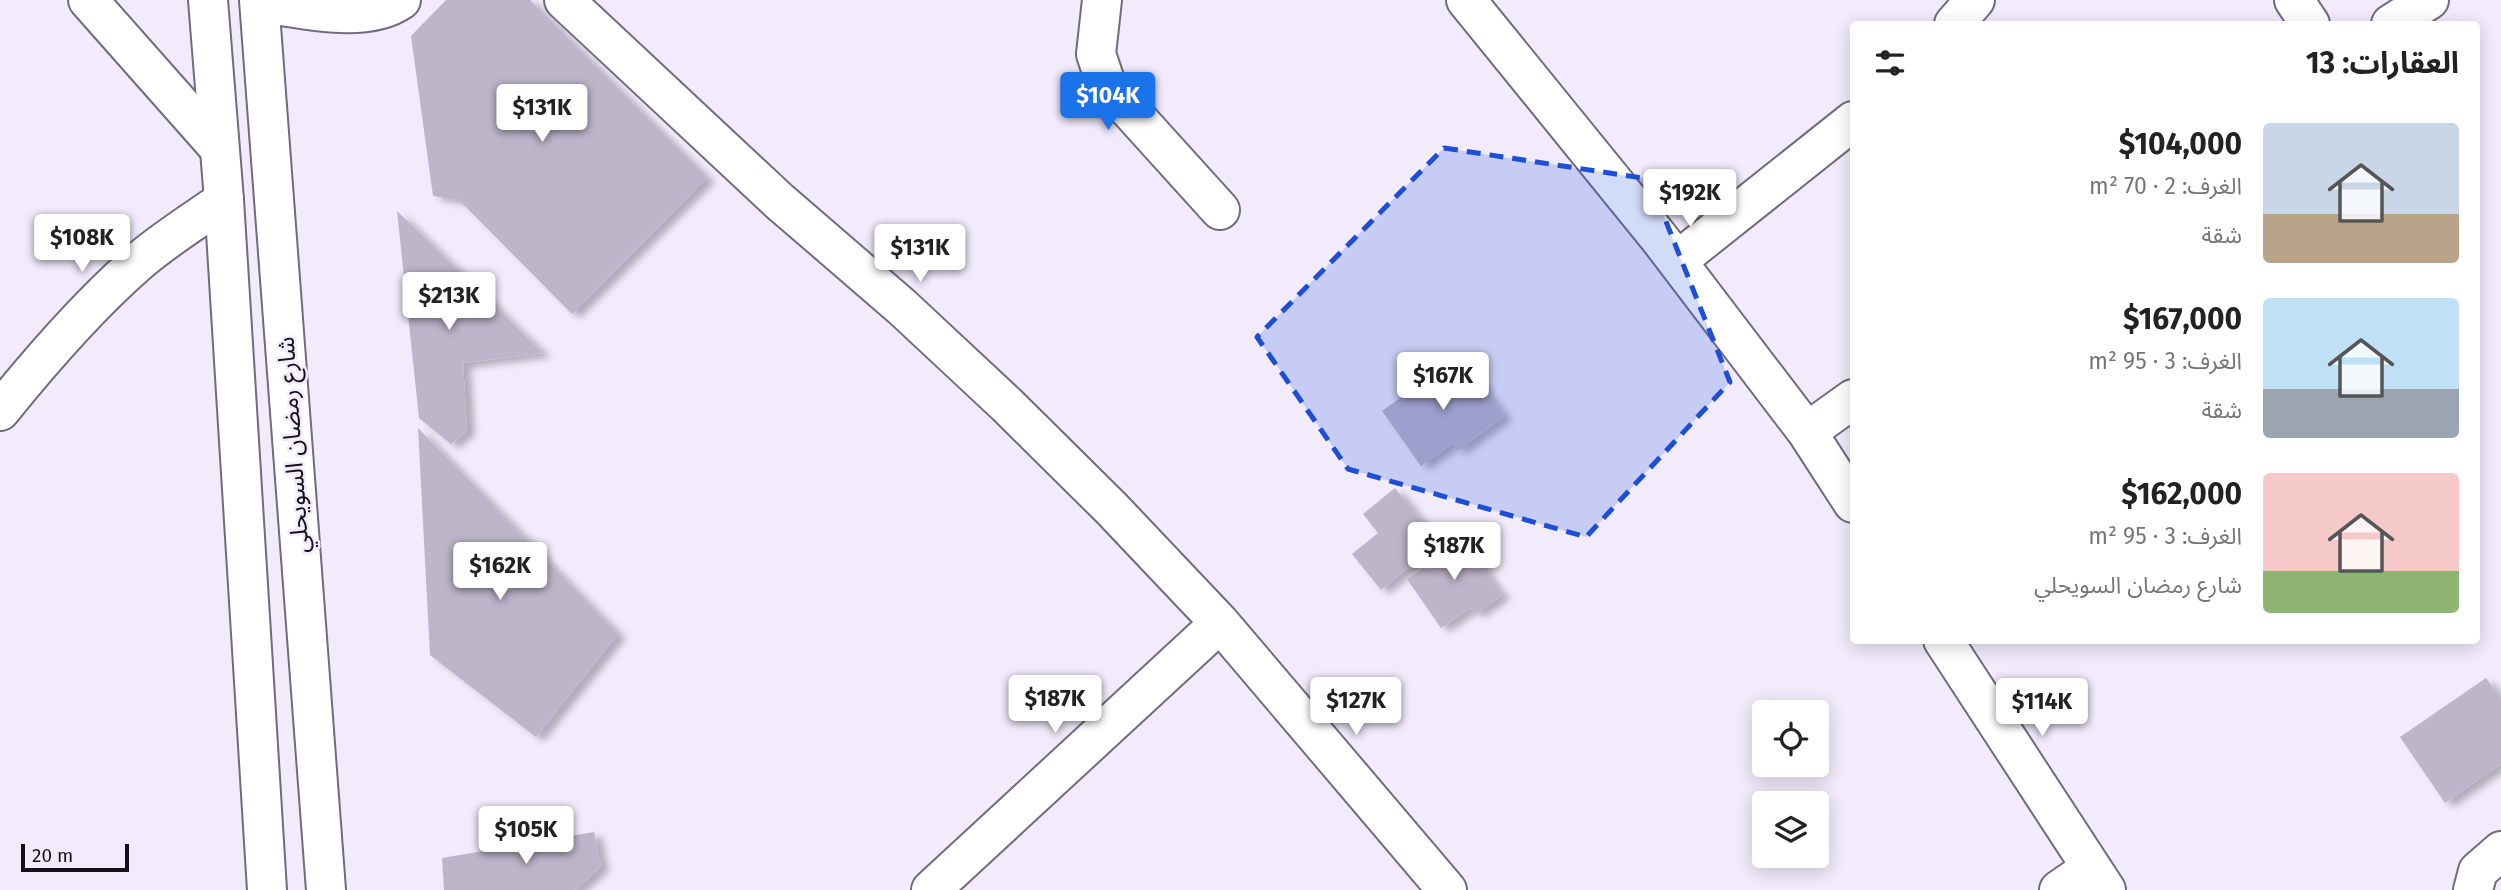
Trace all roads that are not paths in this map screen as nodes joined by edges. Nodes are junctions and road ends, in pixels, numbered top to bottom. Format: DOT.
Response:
graph roads {
  1 [pos="88,0"];
  2 [pos="208,0"];
  3 [pos="401,0"];
  4 [pos="564,0"];
  5 [pos="1466,0"];
  6 [pos="1975,0"];
  7 [pos="2294,0"];
  8 [pos="2429,0"];
  9 [pos="259,1"];
  10 [pos="1107,5"];
  11 [pos="1957,21"];
  12 [pos="2308,21"];
  13 [pos="2396,21"];
  14 [pos="1850,123"];
  15 [pos="219,148"];
  16 [pos="223,200"];
  17 [pos="1220,210"];
  18 [pos="1677,261"];
  19 [pos="1850,401"];
  20 [pos="0,411"];
  21 [pos="1807,432"];
  22 [pos="1850,498"];
  23 [pos="1220,623"];
  24 [pos="1946,644"];
  25 [pos="2501,850"];
  26 [pos="2099,879"];
  27 [pos="267,890"];
  28 [pos="326,890"];
  29 [pos="931,890"];
  30 [pos="1447,890"];
  31 [pos="2059,890"];
  32 [pos="2473,890"];
  1 -- 15 [label="street"];
  2 -- 15 [label="street"];
  3 -- 9 [label="street"];
  4 -- 23 [label="street"];
  5 -- 18 [label="street"];
  6 -- 11 [label="street"];
  7 -- 12 [label="street"];
  8 -- 13 [label="street"];
  9 -- 28 [label="street, شارع رمضان السويحلي"];
  10 -- 17 [label="street"];
  14 -- 18 [label="street"];
  15 -- 16 [label="street"];
  16 -- 20 [label="street"];
  16 -- 27 [label="street"];
  18 -- 21 [label="street"];
  19 -- 21 [label="street"];
  21 -- 22 [label="street"];
  23 -- 29 [label="street"];
  23 -- 30 [label="street"];
  24 -- 26 [label="street"];
  25 -- 32 [label="street"];
  26 -- 31 [label="street"];
}
